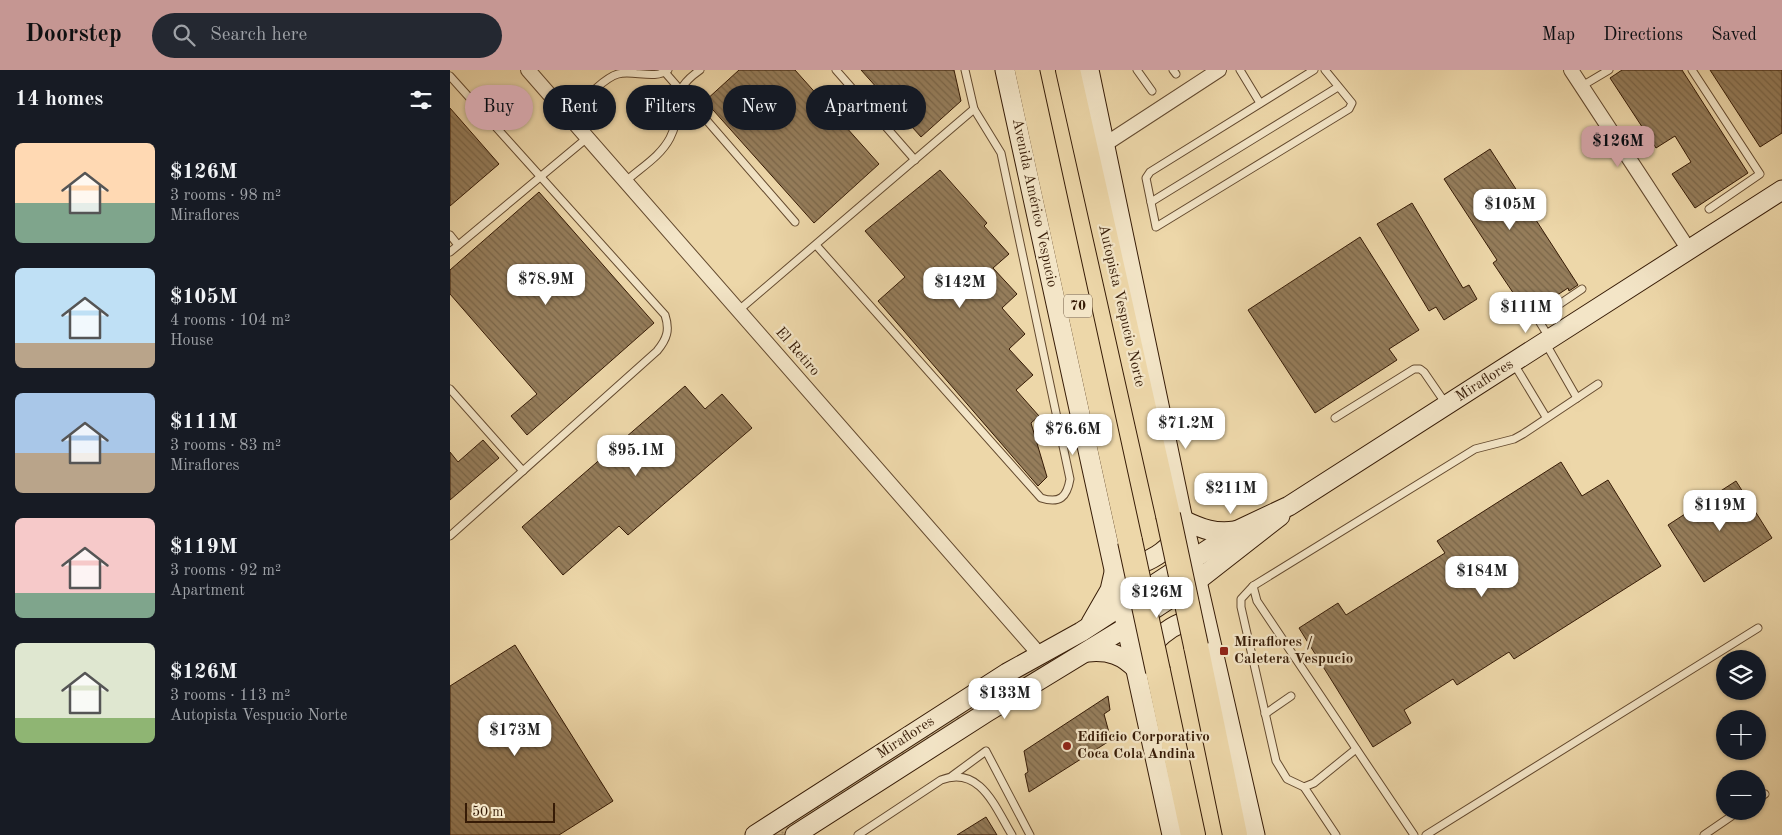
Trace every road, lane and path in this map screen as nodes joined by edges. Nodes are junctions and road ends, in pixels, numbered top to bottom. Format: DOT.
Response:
graph roads {
  1 [pos="528,70"];
  2 [pos="700,70"];
  3 [pos="836,70"];
  4 [pos="965,70"];
  5 [pos="1005,70"];
  6 [pos="1027,70"];
  7 [pos="1068,70"];
  8 [pos="1088,70"];
  9 [pos="1138,70"];
  10 [pos="1219,70"];
  11 [pos="1240,70"];
  12 [pos="1314,70"];
  13 [pos="1324,70"];
  14 [pos="1571,70"];
  15 [pos="1608,70"];
  16 [pos="1692,70"];
  17 [pos="666,71"];
  18 [pos="450,76"];
  19 [pos="601,85"];
  20 [pos="678,85"];
  21 [pos="683,85"];
  22 [pos="1582,86"];
  23 [pos="543,87"];
  24 [pos="1338,87"];
  25 [pos="1152,91"];
  26 [pos="1260,103"];
  27 [pos="974,109"];
  28 [pos="713,126"];
  29 [pos="580,130"];
  30 [pos="674,130"];
  31 [pos="587,138"];
  32 [pos="1104,145"];
  33 [pos="914,160"];
  34 [pos="540,176"];
  35 [pos="625,182"];
  36 [pos="1782,190"];
  37 [pos="1151,202"];
  38 [pos="1709,209"];
  39 [pos="795,222"];
  40 [pos="450,235"];
  41 [pos="458,245"];
  42 [pos="816,245"];
  43 [pos="1689,250"];
  44 [pos="450,252"];
  45 [pos="1582,289"];
  46 [pos="739,310"];
  47 [pos="1548,341"];
  48 [pos="1513,363"];
  49 [pos="1598,384"];
  50 [pos="450,389"];
  51 [pos="1577,398"];
  52 [pos="1446,405"];
  53 [pos="1546,417"];
  54 [pos="1335,418"];
  55 [pos="523,471"];
  56 [pos="1289,506"];
  57 [pos="1176,518"];
  58 [pos="1238,530"];
  59 [pos="450,536"];
  60 [pos="1192,559"];
  61 [pos="1115,568"];
  62 [pos="1198,580"];
  63 [pos="1252,586"];
  64 [pos="1123,605"];
  65 [pos="1207,621"];
  66 [pos="1128,626"];
  67 [pos="1087,628"];
  68 [pos="1758,628"];
  69 [pos="1088,652"];
  70 [pos="1040,656"];
  71 [pos="1148,670"];
  72 [pos="1291,696"];
  73 [pos="1265,714"];
  74 [pos="1356,749"];
  75 [pos="952,776"];
  76 [pos="1304,787"];
  77 [pos="1726,820"];
  78 [pos="755,835"];
  79 [pos="795,835"];
  80 [pos="858,835"];
  81 [pos="1012,835"];
  82 [pos="1030,835"];
  83 [pos="1172,835"];
  84 [pos="1192,835"];
  85 [pos="1235,835"];
  86 [pos="1255,835"];
  87 [pos="1336,835"];
  88 [pos="1414,835"];
  89 [pos="1426,835"];
  90 [pos="1704,835"];
  1 -- 23 [label="street, El Retiro"];
  2 -- 21 [label="lane"];
  3 -- 33 [label="lane"];
  4 -- 27 [label="lane"];
  5 -- 61 [label="main road, Avenida Américo Vespucio"];
  6 -- 71 [label="highway, 70, bridge"];
  7 -- 57 [label="highway, Autopista Vespucio Norte"];
  8 -- 32 [label="main road"];
  9 -- 25 [label="lane"];
  10 -- 32 [label="street"];
  11 -- 26 [label="lane"];
  12 -- 26 [label="lane"];
  13 -- 24 [label="lane"];
  14 -- 22 [label="street"];
  15 -- 22 [label="lane"];
  16 -- 38 [label="lane"];
  17 -- 19 [label="lane"];
  17 -- 20 [label="lane"];
  18 -- 34 [label="lane"];
  22 -- 43 [label="street"];
  24 -- 37 [label="lane"];
  24 -- 37 [label="lane"];
  26 -- 37 [label="lane"];
  27 -- 33 [label="lane"];
  27 -- 42 [label="lane"];
  28 -- 39 [label="lane"];
  29 -- 31 [label="street, El Retiro"];
  30 -- 35 [label="lane"];
  31 -- 34 [label="lane"];
  31 -- 35 [label="street, El Retiro"];
  32 -- 57 [label="main road"];
  33 -- 42 [label="lane"];
  34 -- 41 [label="lane"];
  34 -- 55 [label="lane"];
  35 -- 46 [label="street, El Retiro"];
  36 -- 43 [label="main road, Miraflores"];
  40 -- 41 [label="lane"];
  41 -- 44 [label="lane"];
  42 -- 46 [label="lane"];
  43 -- 47 [label="main road, Miraflores"];
  45 -- 47 [label="lane"];
  46 -- 70 [label="street, El Retiro"];
  47 -- 48 [label="main road, Miraflores"];
  47 -- 51 [label="lane"];
  48 -- 52 [label="main road, Miraflores"];
  48 -- 53 [label="lane"];
  49 -- 51 [label="lane"];
  50 -- 55 [label="lane"];
  51 -- 53 [label="lane"];
  52 -- 54 [label="lane"];
  52 -- 56 [label="main road, Miraflores"];
  53 -- 63 [label="lane"];
  55 -- 59 [label="lane"];
  56 -- 58 [label="main road, Miraflores"];
  56 -- 62 [label="main road, Miraflores"];
  57 -- 58 [label="main road"];
  57 -- 60 [label="main road"];
  57 -- 61 [label="main road"];
  57 -- 85 [label="highway, Autopista Vespucio Norte, bridge"];
  58 -- 60 [label="main road, Miraflores"];
  60 -- 62 [label="main road"];
  60 -- 64 [label="main road, Miraflores"];
  61 -- 64 [label="main road, Avenida Américo Vespucio"];
  61 -- 67 [label="main road"];
  62 -- 65 [label="main road"];
  62 -- 66 [label="main road, Miraflores"];
  63 -- 73 [label="lane"];
  63 -- 74 [label="lane"];
  64 -- 66 [label="main road, Avenida Américo Vespucio"];
  64 -- 67 [label="main road, Miraflores"];
  65 -- 71 [label="main road"];
  65 -- 86 [label="main road"];
  66 -- 69 [label="main road, Miraflores"];
  66 -- 71 [label="main road, Avenida Américo Vespucio"];
  67 -- 70 [label="main road, Miraflores"];
  68 -- 89 [label="lane"];
  69 -- 71 [label="main road"];
  69 -- 79 [label="main road, Miraflores"];
  70 -- 78 [label="main road, Miraflores"];
  71 -- 83 [label="main road, Avenida Américo Vespucio"];
  71 -- 84 [label="highway, 70"];
  72 -- 73 [label="lane"];
  73 -- 76 [label="lane"];
  74 -- 76 [label="lane"];
  74 -- 88 [label="lane"];
  75 -- 80 [label="lane"];
  75 -- 81 [label="lane"];
  75 -- 82 [label="lane"];
  76 -- 87 [label="lane"];
  77 -- 90 [label="lane"];
}
